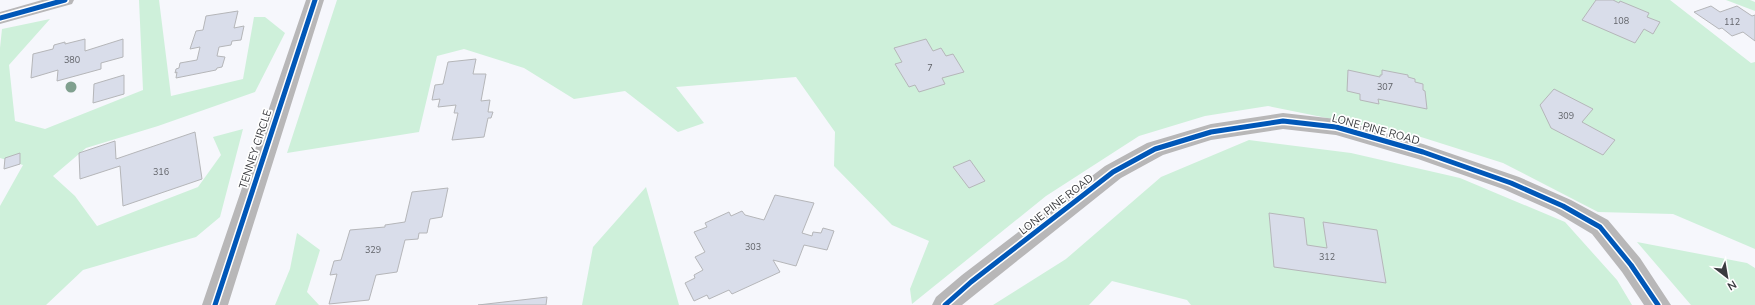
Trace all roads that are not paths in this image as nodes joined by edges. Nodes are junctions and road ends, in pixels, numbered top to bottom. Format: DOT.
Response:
graph roads {
  1 [pos="65,0"];
  2 [pos="315,0"];
  3 [pos="0,18"];
  4 [pos="215,305"];
  5 [pos="945,305"];
  6 [pos="1658,305"];
  1 -- 3 [label="street"];
  2 -- 4 [label="street, TENNEY CIRCLE"];
  5 -- 6 [label="street, LONE PINE ROAD"];
}
